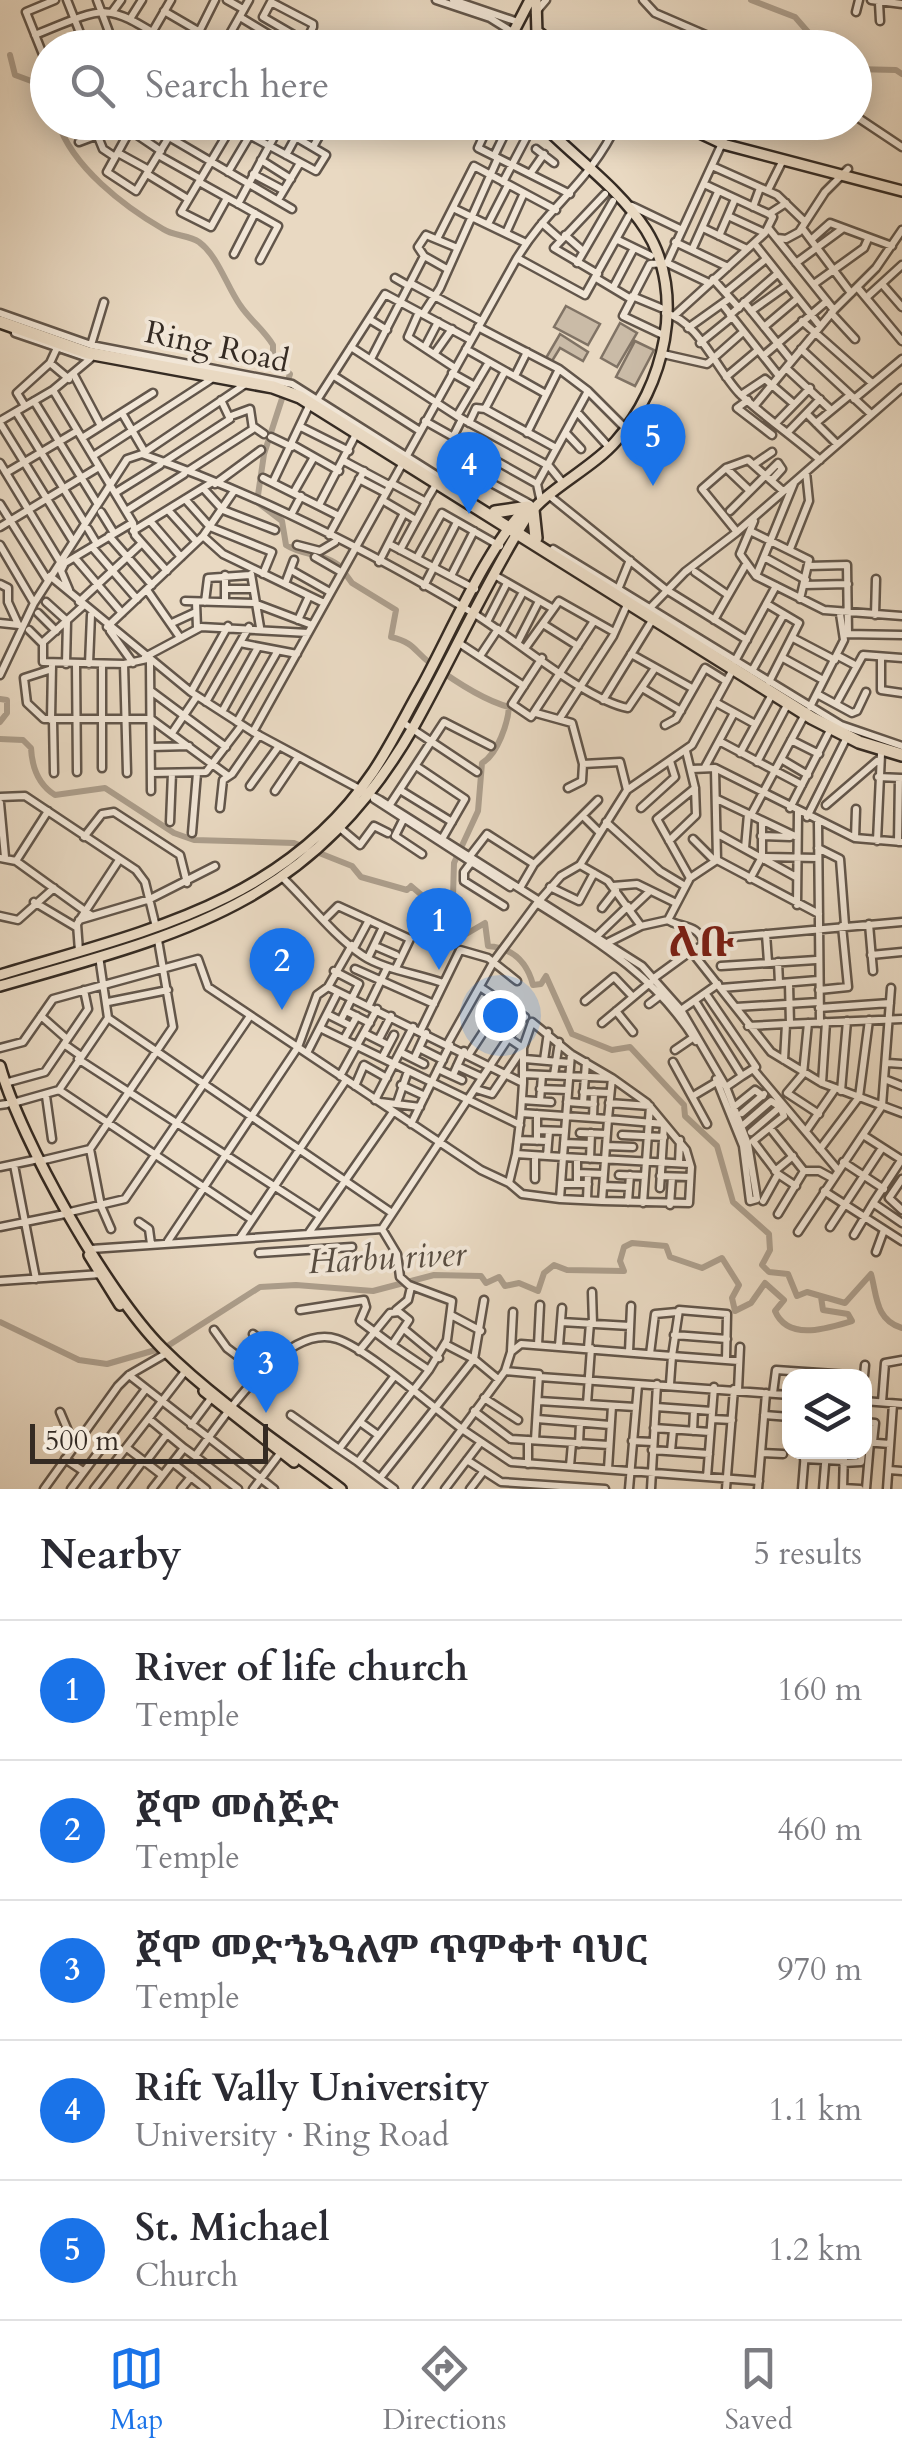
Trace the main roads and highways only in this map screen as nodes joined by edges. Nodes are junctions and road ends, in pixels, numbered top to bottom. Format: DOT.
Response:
graph roads {
  1 [pos="532,0"];
  2 [pos="519,30"];
  3 [pos="533,30"];
  4 [pos="554,140"];
  5 [pos="719,140"];
  6 [pos="720,140"];
  7 [pos="724,142"];
  8 [pos="847,171"];
  9 [pos="589,174"];
  10 [pos="902,188"];
  11 [pos="658,261"];
  12 [pos="667,312"];
  13 [pos="0,319"];
  14 [pos="617,437"];
  15 [pos="470,499"];
  16 [pos="536,503"];
  17 [pos="494,512"];
  18 [pos="515,529"];
  19 [pos="536,538"];
  20 [pos="554,553"];
  21 [pos="469,611"];
  22 [pos="902,752"];
  23 [pos="366,794"];
  24 [pos="253,892"];
  25 [pos="0,975"];
  26 [pos="0,986"];
  27 [pos="0,1066"];
  28 [pos="2,1084"];
  29 [pos="6,1104"];
  30 [pos="68,1213"];
  31 [pos="103,1273"];
  32 [pos="160,1349"];
  33 [pos="232,1410"];
  34 [pos="332,1489"];
  35 [pos="341,1489"];
  1 -- 2 [label="main road"];
  1 -- 3 [label="main road"];
  4 -- 9 [label="main road"];
  5 -- 7 [label="main road"];
  6 -- 7 [label="main road"];
  7 -- 8 [label="main road"];
  7 -- 8 [label="main road"];
  8 -- 10 [label="main road"];
  9 -- 11 [label="main road"];
  9 -- 11 [label="main road"];
  11 -- 12 [label="main road"];
  12 -- 14 [label="main road"];
  12 -- 14 [label="main road"];
  13 -- 15 [label="highway, Ring Road"];
  14 -- 16 [label="main road"];
  14 -- 16 [label="main road"];
  15 -- 17 [label="highway, Ring Road"];
  15 -- 18 [label="highway, Ring Road"];
  16 -- 17 [label="highway"];
  16 -- 18 [label="main road"];
  16 -- 19 [label="highway"];
  17 -- 18 [label="highway, Ring Road"];
  18 -- 19 [label="highway, Ring Road"];
  18 -- 20 [label="highway, Ring Road"];
  18 -- 21 [label="main road"];
  18 -- 21 [label="main road"];
  19 -- 20 [label="highway, Ring Road"];
  20 -- 22 [label="highway, Ring Road"];
  21 -- 23 [label="main road"];
  21 -- 23 [label="main road"];
  23 -- 24 [label="main road"];
  23 -- 24 [label="main road"];
  24 -- 25 [label="main road"];
  24 -- 26 [label="main road"];
  27 -- 28 [label="main road"];
  28 -- 29 [label="main road"];
  29 -- 30 [label="main road"];
  30 -- 31 [label="main road"];
  30 -- 31 [label="main road"];
  31 -- 32 [label="main road"];
  32 -- 33 [label="main road"];
  32 -- 33 [label="main road"];
  33 -- 34 [label="main road"];
  33 -- 35 [label="main road"];
}
